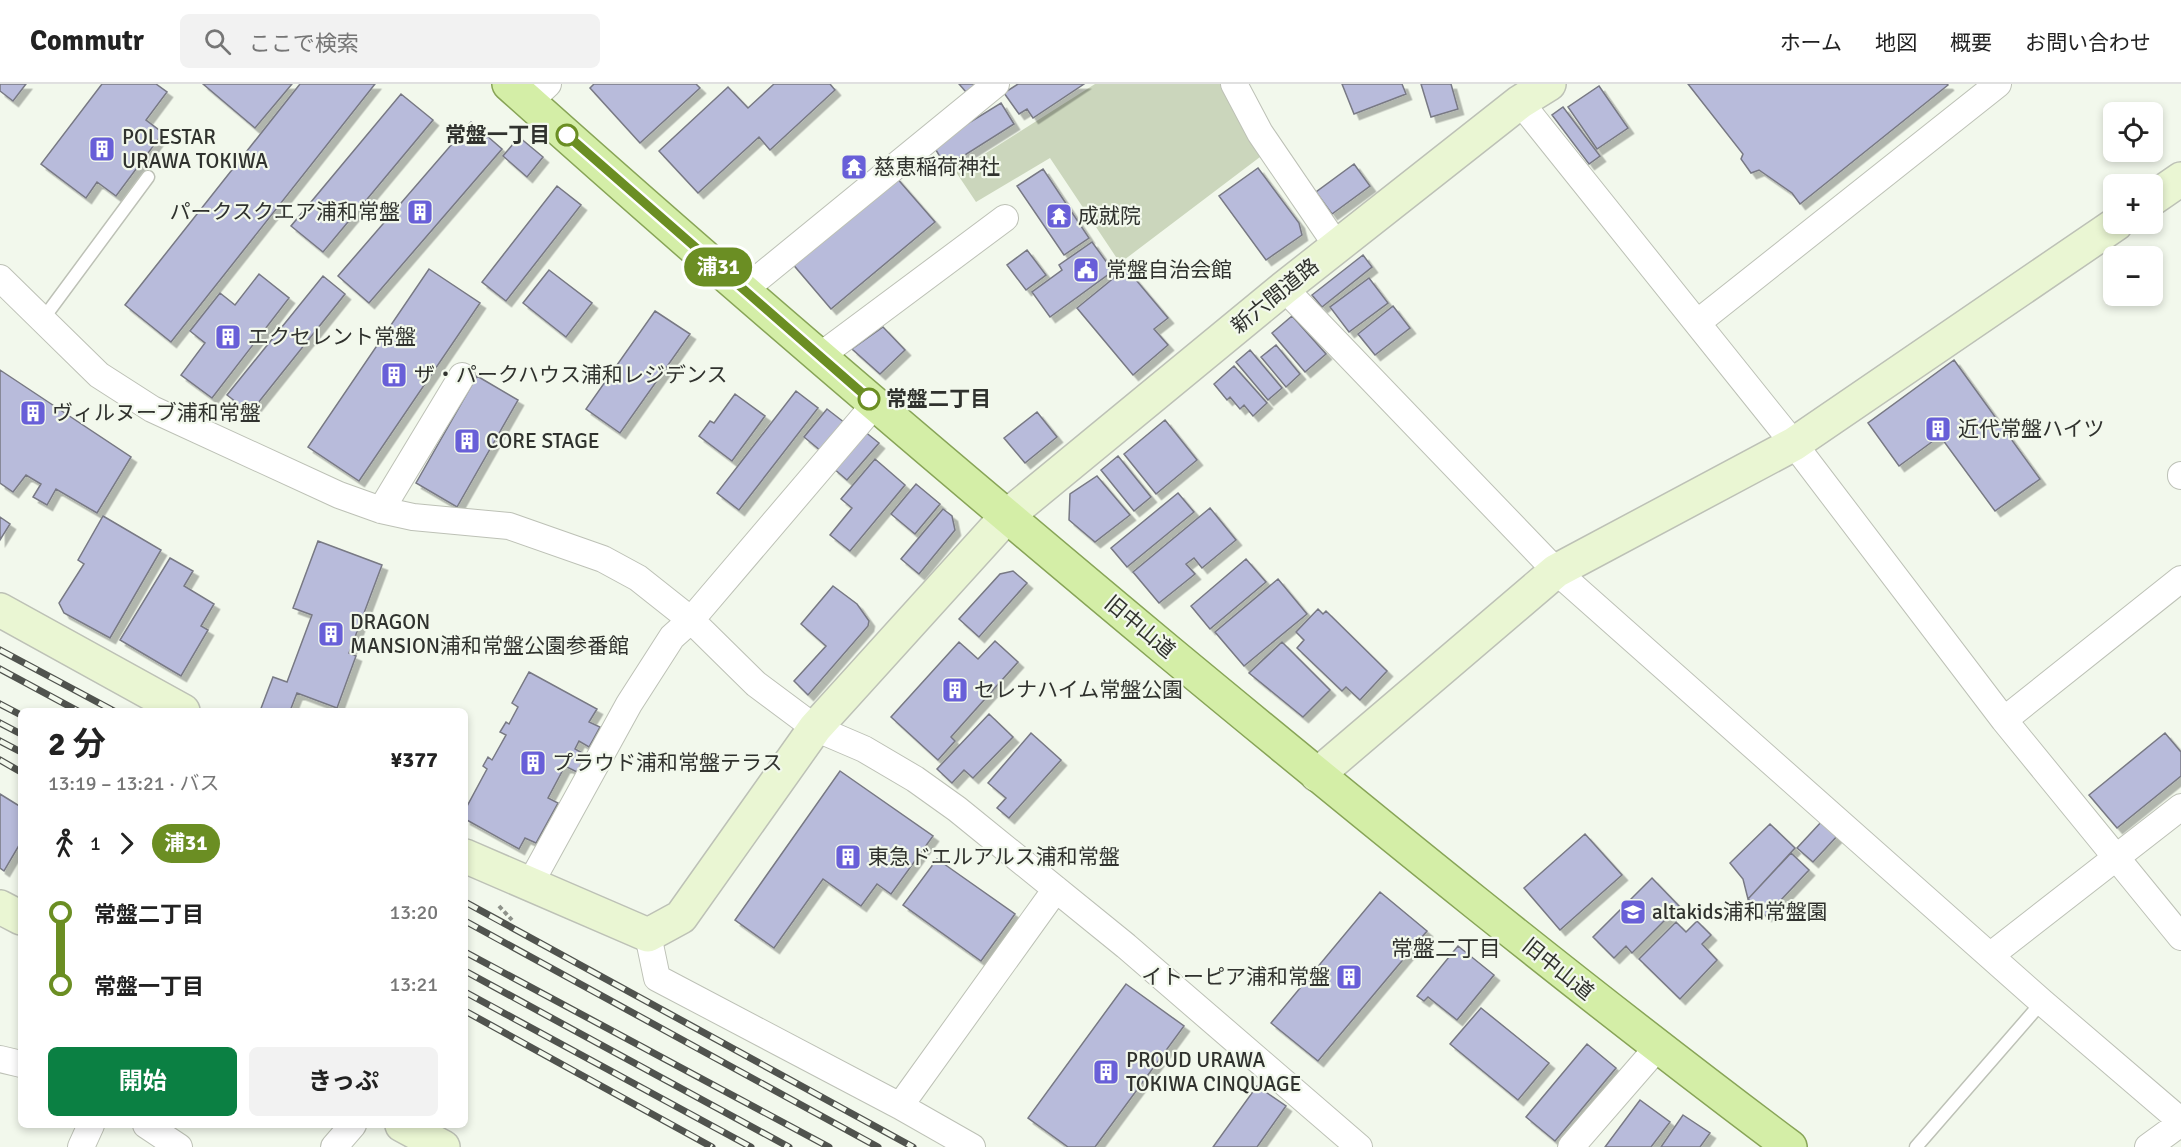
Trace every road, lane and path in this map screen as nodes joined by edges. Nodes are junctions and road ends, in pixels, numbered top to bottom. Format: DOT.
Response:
graph roads {
  1 [pos="996,84"];
  2 [pos="1234,84"];
  3 [pos="1549,84"];
  4 [pos="1998,84"];
  5 [pos="529,90"];
  6 [pos="1516,93"];
  7 [pos="148,177"];
  8 [pos="2181,179"];
  9 [pos="2163,191"];
  10 [pos="1005,218"];
  11 [pos="2103,233"];
  12 [pos="1337,246"];
  13 [pos="0,278"];
  14 [pos="1284,288"];
  15 [pos="744,290"];
  16 [pos="43,319"];
  17 [pos="1697,323"];
  18 [pos="820,356"];
  19 [pos="462,376"];
  20 [pos="875,404"];
  21 [pos="1794,444"];
  22 [pos="381,510"];
  23 [pos="1006,516"];
  24 [pos="1556,571"];
  25 [pos="2181,579"];
  26 [pos="0,610"];
  27 [pos="691,620"];
  28 [pos="178,708"];
  29 [pos="2004,720"];
  30 [pos="815,728"];
  31 [pos="1317,775"];
  32 [pos="2181,807"];
  33 [pos="468,857"];
  34 [pos="2116,860"];
  35 [pos="530,884"];
  36 [pos="1056,889"];
  37 [pos="494,901"];
  38 [pos="0,907"];
  39 [pos="18,916"];
  40 [pos="512,920"];
  41 [pos="648,935"];
  42 [pos="2181,937"];
  43 [pos="1992,956"];
  44 [pos="2036,1009"];
  45 [pos="1657,1048"];
  46 [pos="0,1059"];
  47 [pos="18,1063"];
  48 [pos="900,1106"];
  49 [pos="2181,1122"];
  50 [pos="90,1128"];
  51 [pos="150,1128"];
  52 [pos="350,1128"];
  53 [pos="408,1128"];
  54 [pos="81,1147"];
  55 [pos="179,1147"];
  56 [pos="334,1147"];
  57 [pos="443,1147"];
  58 [pos="972,1147"];
  59 [pos="1359,1147"];
  60 [pos="1571,1147"];
  61 [pos="1790,1147"];
  62 [pos="1916,1147"];
  63 [pos="2148,1147"];
  1 -- 15 [label="street"];
  2 -- 12 [label="street"];
  3 -- 6 [label="street, 新六間道路"];
  4 -- 17 [label="street"];
  5 -- 15 [label="main road, 旧中山道"];
  6 -- 12 [label="street, 新六間道路"];
  6 -- 17 [label="street"];
  7 -- 16 [label="lane"];
  8 -- 9 [label="street"];
  10 -- 18 [label="street"];
  11 -- 21 [label="street"];
  12 -- 14 [label="street, 新六間道路"];
  13 -- 16 [label="street"];
  14 -- 23 [label="street, 新六間道路"];
  14 -- 24 [label="street"];
  15 -- 18 [label="main road, 旧中山道"];
  16 -- 22 [label="street"];
  17 -- 21 [label="street"];
  18 -- 20 [label="main road, 旧中山道"];
  19 -- 22 [label="street"];
  20 -- 23 [label="main road, 旧中山道"];
  20 -- 27 [label="street"];
  21 -- 24 [label="street"];
  21 -- 29 [label="street"];
  22 -- 27 [label="street"];
  23 -- 30 [label="street, 新六間道路"];
  23 -- 31 [label="main road, 旧中山道"];
  24 -- 31 [label="street"];
  24 -- 43 [label="street"];
  25 -- 29 [label="street"];
  26 -- 28 [label="street"];
  27 -- 30 [label="street"];
  27 -- 35 [label="street"];
  29 -- 34 [label="street"];
  30 -- 36 [label="street"];
  30 -- 41 [label="street, 新六間道路"];
  31 -- 45 [label="main road, 旧中山道"];
  32 -- 34 [label="street"];
  33 -- 35 [label="street"];
  34 -- 42 [label="street"];
  34 -- 43 [label="street"];
  35 -- 41 [label="street"];
  36 -- 48 [label="street"];
  36 -- 59 [label="street"];
  37 -- 40 [label="path"];
  38 -- 39 [label="street"];
  41 -- 48 [label="street"];
  43 -- 49 [label="street"];
  44 -- 62 [label="lane"];
  45 -- 60 [label="street"];
  45 -- 61 [label="main road, 旧中山道"];
  46 -- 47 [label="street"];
  48 -- 58 [label="street"];
  49 -- 63 [label="street"];
  50 -- 54 [label="street"];
  51 -- 55 [label="street"];
  52 -- 56 [label="street"];
  53 -- 57 [label="street"];
}
